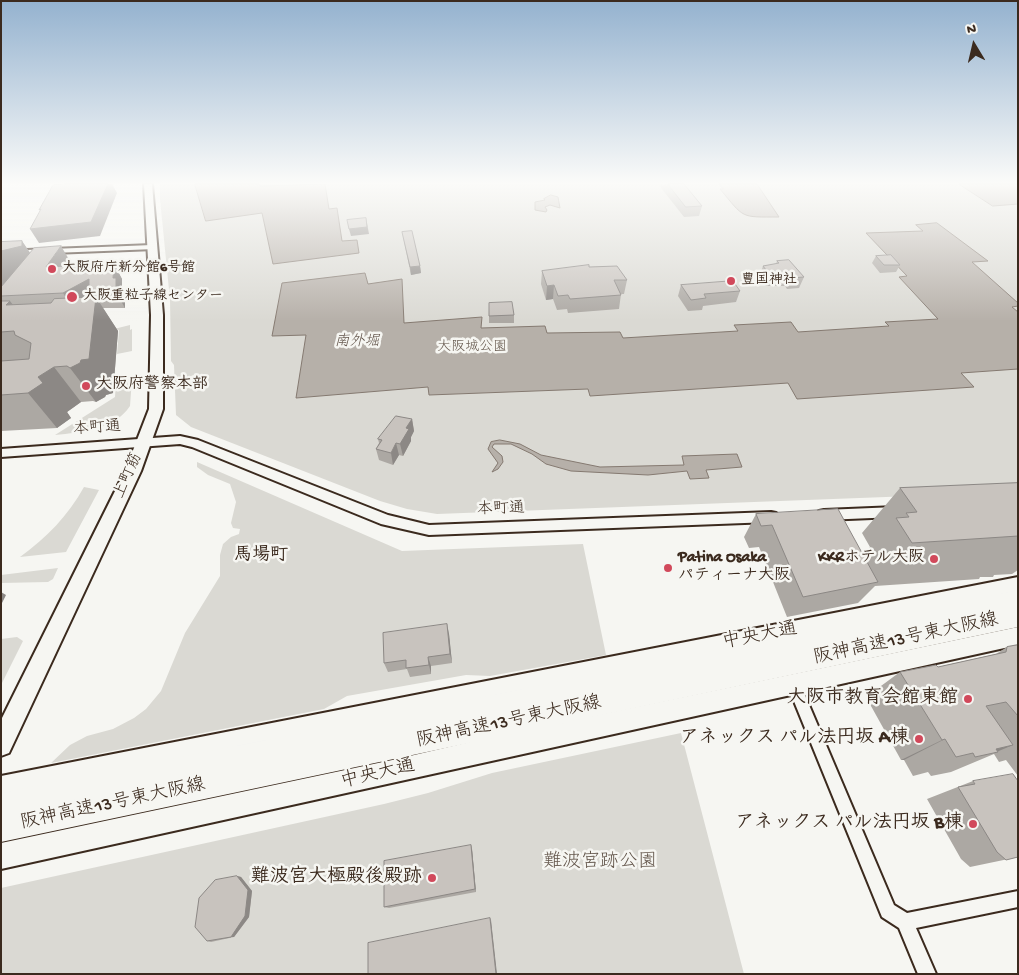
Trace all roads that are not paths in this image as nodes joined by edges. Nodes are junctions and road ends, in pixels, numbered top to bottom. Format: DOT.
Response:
graph roads {
  1 [pos="151,230"];
  2 [pos="152,248"];
  3 [pos="1,253"];
  4 [pos="144,442"];
  5 [pos="1,453"];
  6 [pos="907,511"];
  7 [pos="806,515"];
  8 [pos="786,516"];
  9 [pos="1018,586"];
  10 [pos="1018,600"];
  11 [pos="1018,617"];
  12 [pos="1018,636"];
  13 [pos="854,642"];
  14 [pos="792,684"];
  15 [pos="1,745"];
  16 [pos="1,788"];
  17 [pos="125,792"];
  18 [pos="1,807"];
  19 [pos="1,828"];
  20 [pos="1,856"];
  21 [pos="1018,899"];
  22 [pos="905,922"];
  23 [pos="927,974"];
  1 -- 2 [label="main road, 上町筋"];
  2 -- 3 [label="street"];
  2 -- 4 [label="main road, 上町筋"];
  4 -- 5 [label="street, 本町通"];
  4 -- 8 [label="street, 本町通"];
  4 -- 15 [label="main road, 上町筋"];
  6 -- 7 [label="street"];
  9 -- 16 [label="main road, 中央大通"];
  10 -- 13 [label="highway, 阪神高速13号東大阪線"];
  11 -- 13 [label="highway, 阪神高速13号東大阪線"];
  12 -- 14 [label="main road, 中央大通"];
  13 -- 17 [label="highway, 阪神高速13号東大阪線"];
  14 -- 20 [label="main road, 中央大通"];
  14 -- 22 [label="street"];
  17 -- 18 [label="highway, 阪神高速13号東大阪線"];
  17 -- 19 [label="highway, 阪神高速13号東大阪線"];
  21 -- 22 [label="street"];
  22 -- 23 [label="street"];
}
